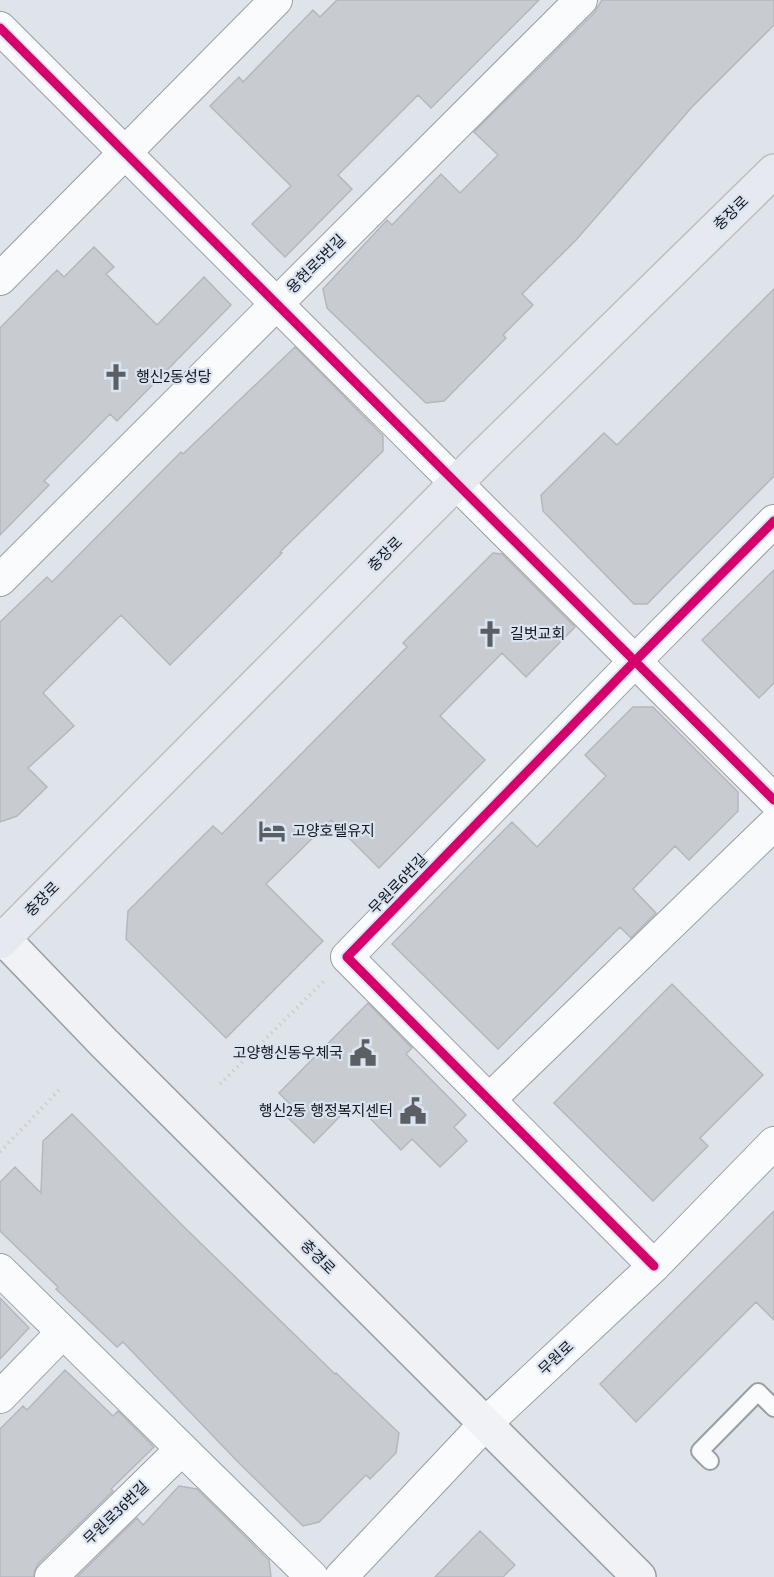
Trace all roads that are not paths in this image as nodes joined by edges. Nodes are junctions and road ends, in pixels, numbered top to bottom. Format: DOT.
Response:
graph roads {
  1 [pos="276,0"];
  2 [pos="581,0"];
  3 [pos="0,28"];
  4 [pos="125,153"];
  5 [pos="774,171"];
  6 [pos="0,279"];
  7 [pos="276,304"];
  8 [pos="456,483"];
  9 [pos="774,521"];
  10 [pos="0,580"];
  11 [pos="634,662"];
  12 [pos="774,800"];
  13 [pos="774,824"];
  14 [pos="1,938"];
  15 [pos="489,1100"];
  16 [pos="774,1143"];
  17 [pos="654,1266"];
  18 [pos="0,1270"];
  19 [pos="63,1332"];
  20 [pos="0,1397"];
  21 [pos="774,1408"];
  22 [pos="485,1424"];
  23 [pos="182,1449"];
  24 [pos="710,1461"];
  25 [pos="51,1577"];
  26 [pos="312,1577"];
  27 [pos="341,1577"];
  28 [pos="639,1577"];
  1 -- 4 [label="street"];
  2 -- 7 [label="street, 용현로5번길"];
  3 -- 4 [label="street"];
  4 -- 6 [label="street"];
  4 -- 7 [label="street"];
  5 -- 8 [label="main road, 충장로"];
  7 -- 8 [label="street"];
  7 -- 10 [label="street, 용현로5번길"];
  8 -- 11 [label="street"];
  8 -- 14 [label="main road, 충장로"];
  9 -- 11 [label="street, 무원로6번길"];
  11 -- 12 [label="street"];
  11 -- 15 [label="street, 무원로6번길"];
  13 -- 15 [label="street"];
  14 -- 22 [label="main road, 충경로"];
  15 -- 17 [label="street"];
  16 -- 17 [label="street, 무원로"];
  17 -- 22 [label="street, 무원로"];
  18 -- 19 [label="street"];
  19 -- 20 [label="street"];
  19 -- 23 [label="street"];
  21 -- 24 [label="lane"];
  22 -- 27 [label="street, 무원로"];
  22 -- 28 [label="main road, 충경로"];
  23 -- 25 [label="street, 무원로36번길"];
  23 -- 26 [label="street"];
}
